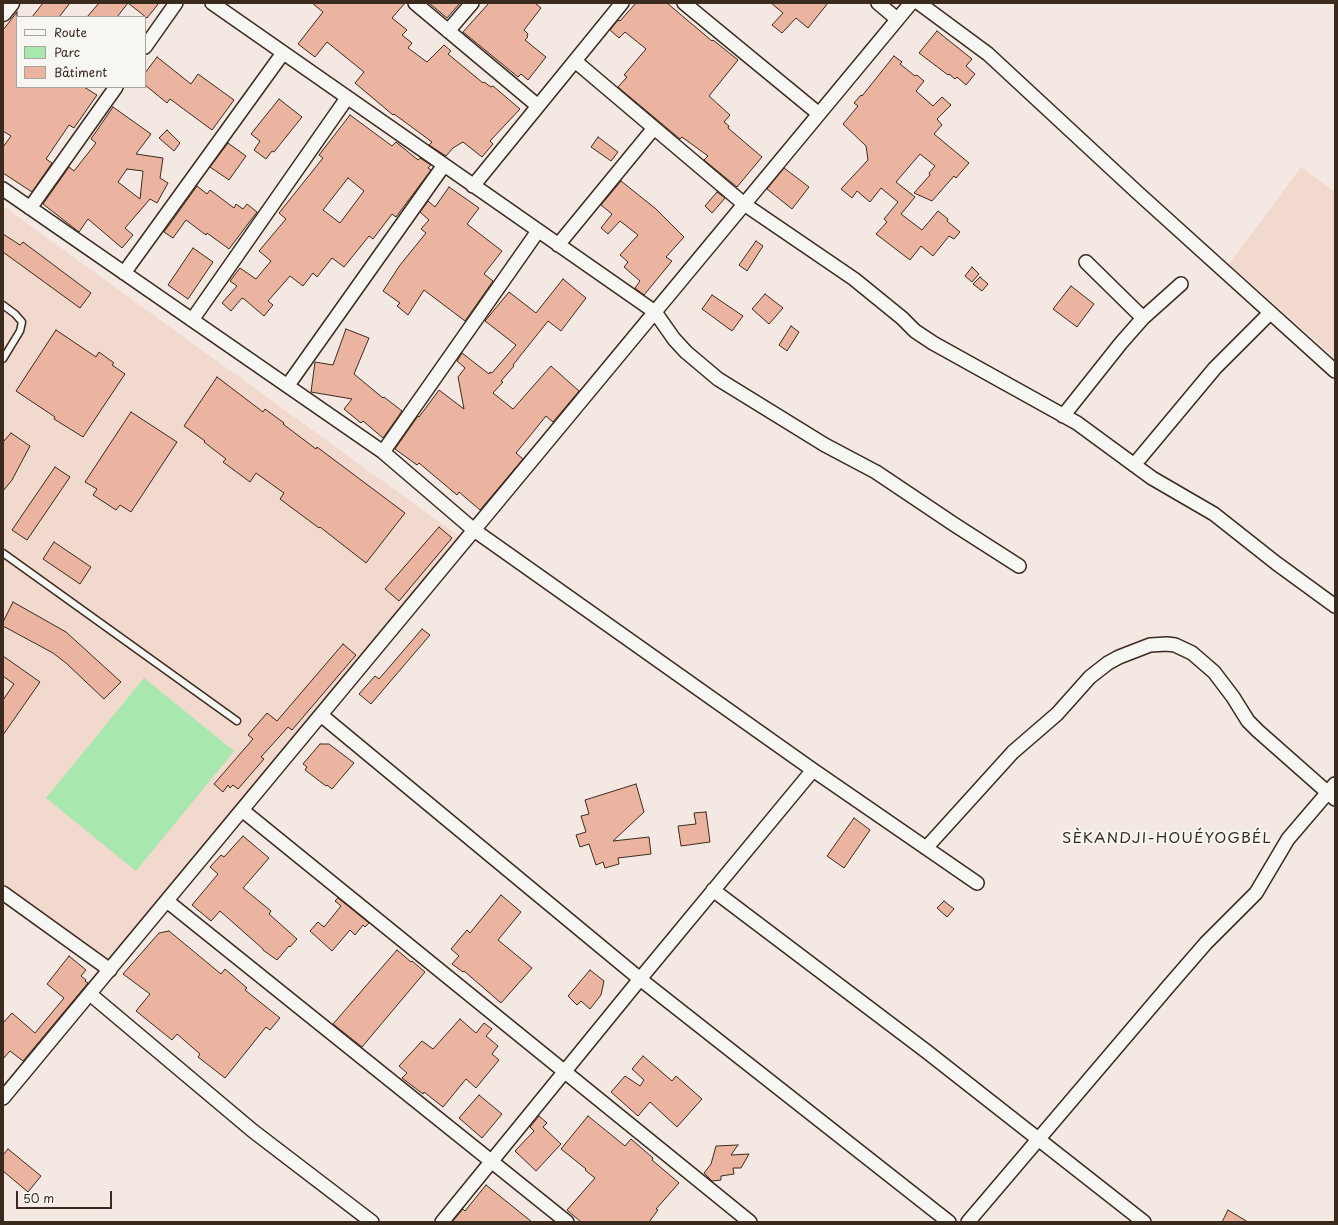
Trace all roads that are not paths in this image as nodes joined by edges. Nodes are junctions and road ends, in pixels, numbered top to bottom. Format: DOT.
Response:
graph roads {
  1 [pos="11,3"];
  2 [pos="176,3"];
  3 [pos="212,3"];
  4 [pos="415,3"];
  5 [pos="472,3"];
  6 [pos="622,3"];
  7 [pos="684,3"];
  8 [pos="878,3"];
  9 [pos="911,3"];
  10 [pos="919,3"];
  11 [pos="3,13"];
  12 [pos="897,19"];
  13 [pos="448,31"];
  14 [pos="146,46"];
  15 [pos="283,53"];
  16 [pos="575,61"];
  17 [pos="115,88"];
  18 [pos="347,98"];
  19 [pos="538,106"];
  20 [pos="819,114"];
  21 [pos="654,128"];
  22 [pos="444,165"];
  23 [pos="473,186"];
  24 [pos="3,189"];
  25 [pos="744,204"];
  26 [pos="30,208"];
  27 [pos="538,231"];
  28 [pos="558,246"];
  29 [pos="1086,262"];
  30 [pos="124,273"];
  31 [pos="1181,284"];
  32 [pos="3,305"];
  33 [pos="655,312"];
  34 [pos="1270,313"];
  35 [pos="1143,318"];
  36 [pos="192,320"];
  37 [pos="3,359"];
  38 [pos="1335,371"];
  39 [pos="288,385"];
  40 [pos="1063,416"];
  41 [pos="383,452"];
  42 [pos="1134,466"];
  43 [pos="474,530"];
  44 [pos="3,553"];
  45 [pos="1019,566"];
  46 [pos="1335,606"];
  47 [pos="321,715"];
  48 [pos="237,720"];
  49 [pos="813,770"];
  50 [pos="1333,792"];
  51 [pos="242,810"];
  52 [pos="926,848"];
  53 [pos="977,883"];
  54 [pos="713,890"];
  55 [pos="3,893"];
  56 [pos="167,901"];
  57 [pos="110,970"];
  58 [pos="640,979"];
  59 [pos="90,994"];
  60 [pos="565,1072"];
  61 [pos="3,1098"];
  62 [pos="1037,1139"];
  63 [pos="492,1162"];
  64 [pos="372,1222"];
  65 [pos="442,1222"];
  66 [pos="567,1222"];
  67 [pos="750,1222"];
  68 [pos="949,1222"];
  69 [pos="968,1222"];
  70 [pos="1144,1222"];
  1 -- 11 [label="street"];
  2 -- 14 [label="street"];
  3 -- 15 [label="street"];
  4 -- 13 [label="street"];
  5 -- 13 [label="street"];
  6 -- 16 [label="street"];
  7 -- 20 [label="street"];
  8 -- 12 [label="street"];
  9 -- 12 [label="street"];
  10 -- 34 [label="street"];
  12 -- 20 [label="street"];
  13 -- 19 [label="street"];
  15 -- 18 [label="street"];
  15 -- 30 [label="street"];
  16 -- 19 [label="street"];
  16 -- 21 [label="street"];
  17 -- 26 [label="street"];
  18 -- 22 [label="street"];
  18 -- 36 [label="street"];
  19 -- 23 [label="street"];
  20 -- 25 [label="street"];
  21 -- 25 [label="street"];
  21 -- 28 [label="street"];
  22 -- 23 [label="street"];
  22 -- 39 [label="street"];
  23 -- 27 [label="street"];
  24 -- 26 [label="street"];
  25 -- 33 [label="street"];
  25 -- 40 [label="street"];
  26 -- 30 [label="street"];
  27 -- 28 [label="street"];
  27 -- 41 [label="street"];
  28 -- 33 [label="street"];
  29 -- 35 [label="street"];
  30 -- 36 [label="street"];
  31 -- 35 [label="street"];
  32 -- 37 [label="lane"];
  33 -- 43 [label="street"];
  33 -- 45 [label="street"];
  34 -- 38 [label="street"];
  34 -- 42 [label="street"];
  35 -- 40 [label="street"];
  36 -- 39 [label="street"];
  39 -- 41 [label="street"];
  40 -- 42 [label="street"];
  41 -- 43 [label="street"];
  42 -- 46 [label="street"];
  43 -- 47 [label="street"];
  43 -- 49 [label="street"];
  44 -- 48 [label="lane"];
  47 -- 51 [label="street"];
  47 -- 58 [label="street"];
  49 -- 52 [label="street"];
  49 -- 54 [label="street"];
  50 -- 52 [label="street"];
  50 -- 62 [label="street"];
  51 -- 56 [label="street"];
  51 -- 60 [label="street"];
  52 -- 53 [label="street"];
  54 -- 58 [label="street"];
  54 -- 62 [label="street"];
  55 -- 57 [label="street"];
  56 -- 57 [label="street"];
  56 -- 63 [label="street"];
  57 -- 59 [label="street"];
  58 -- 60 [label="street"];
  58 -- 68 [label="street"];
  59 -- 61 [label="street"];
  59 -- 64 [label="street"];
  60 -- 63 [label="street"];
  60 -- 67 [label="street"];
  62 -- 69 [label="street"];
  62 -- 70 [label="street"];
  63 -- 65 [label="street"];
  63 -- 66 [label="street"];
}
